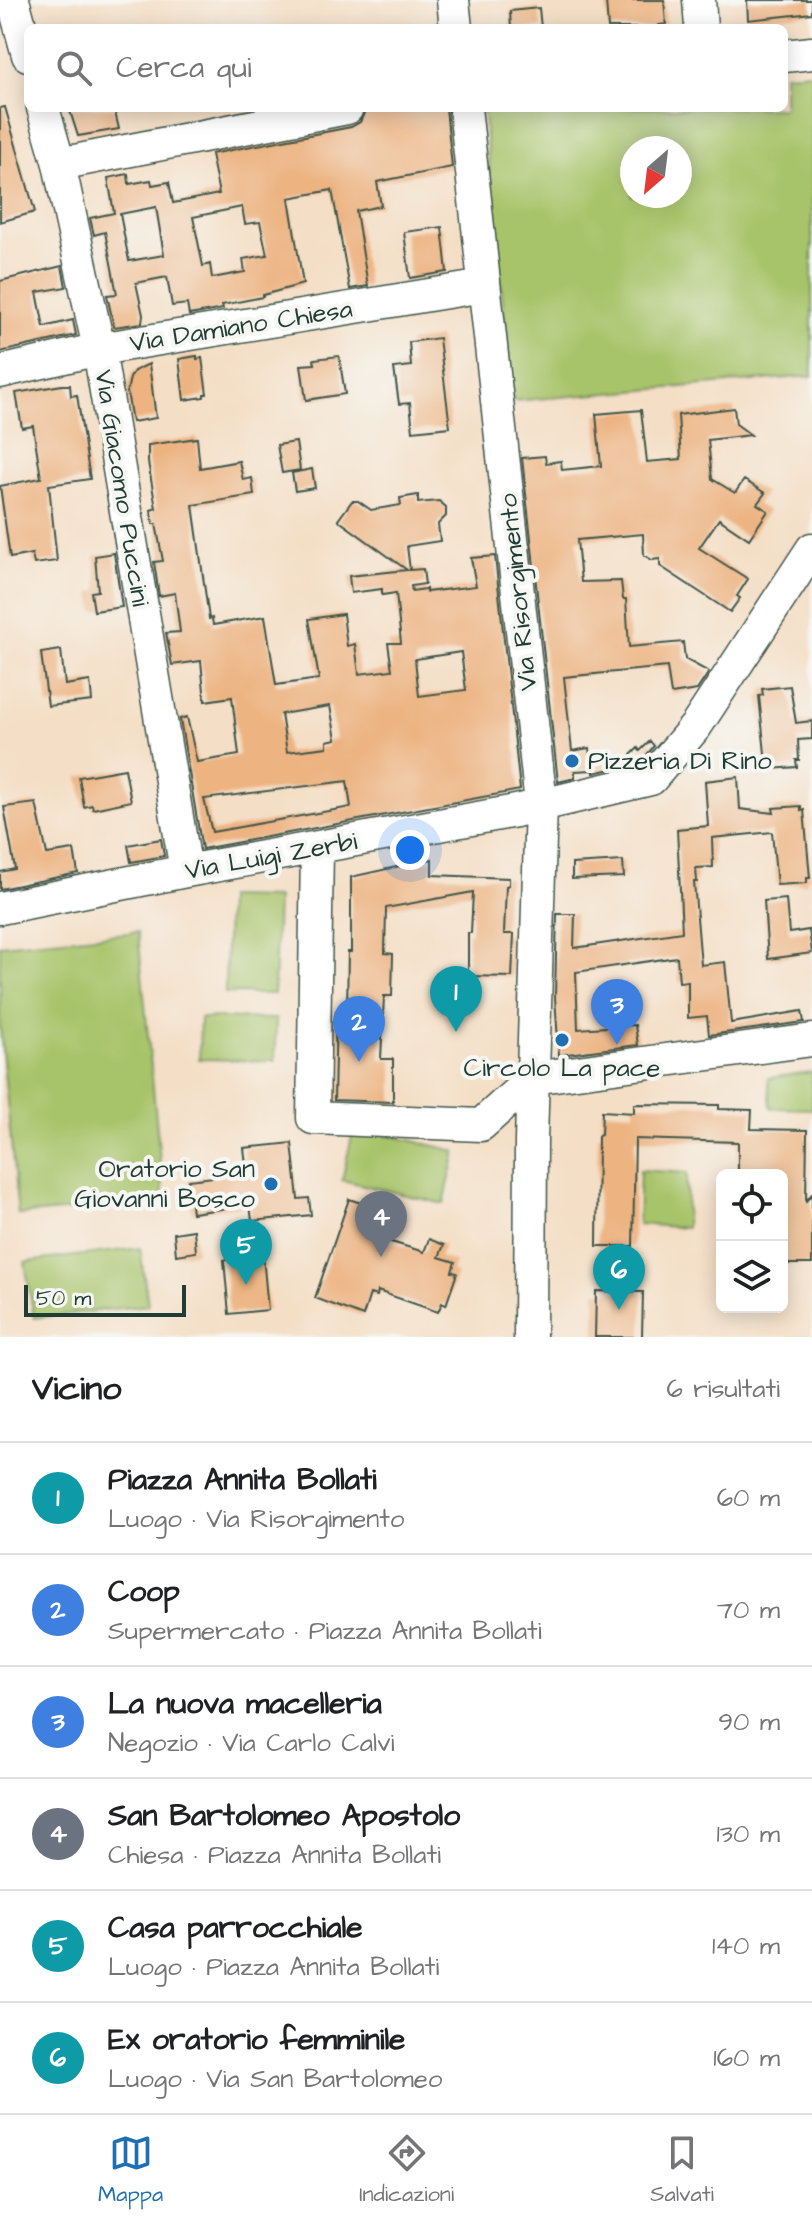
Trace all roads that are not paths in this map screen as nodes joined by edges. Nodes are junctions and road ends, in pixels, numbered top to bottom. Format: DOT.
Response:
graph roads {
  1 [pos="13,0"];
  2 [pos="453,0"];
  3 [pos="699,0"];
  4 [pos="456,24"];
  5 [pos="701,24"];
  6 [pos="24,40"];
  7 [pos="812,53"];
  8 [pos="788,56"];
  9 [pos="44,112"];
  10 [pos="326,112"];
  11 [pos="465,112"];
  12 [pos="59,164"];
  13 [pos="484,286"];
  14 [pos="99,349"];
  15 [pos="0,372"];
  16 [pos="812,549"];
  17 [pos="541,804"];
  18 [pos="317,848"];
  19 [pos="186,871"];
  20 [pos="0,908"];
  21 [pos="812,1040"];
  22 [pos="533,1078"];
  23 [pos="530,1337"];
  1 -- 6 [label="street"];
  2 -- 4 [label="street"];
  3 -- 5 [label="street"];
  7 -- 8 [label="street"];
  9 -- 12 [label="street, Via Giacomo Puccini"];
  10 -- 12 [label="street"];
  11 -- 13 [label="street, Via Risorgimento"];
  12 -- 14 [label="street, Via Giacomo Puccini"];
  13 -- 14 [label="street, Via Damiano Chiesa"];
  13 -- 17 [label="street, Via Risorgimento"];
  14 -- 15 [label="street, Via Damiano Chiesa"];
  14 -- 19 [label="street, Via Giacomo Puccini"];
  16 -- 17 [label="street, Via Luigi Zerbi"];
  17 -- 18 [label="street, Via Luigi Zerbi"];
  17 -- 22 [label="street, Via Risorgimento"];
  18 -- 19 [label="street, Via Luigi Zerbi"];
  18 -- 22 [label="street"];
  19 -- 20 [label="street, Via Luigi Zerbi"];
  21 -- 22 [label="street"];
  22 -- 23 [label="street, Via Risorgimento"];
}
